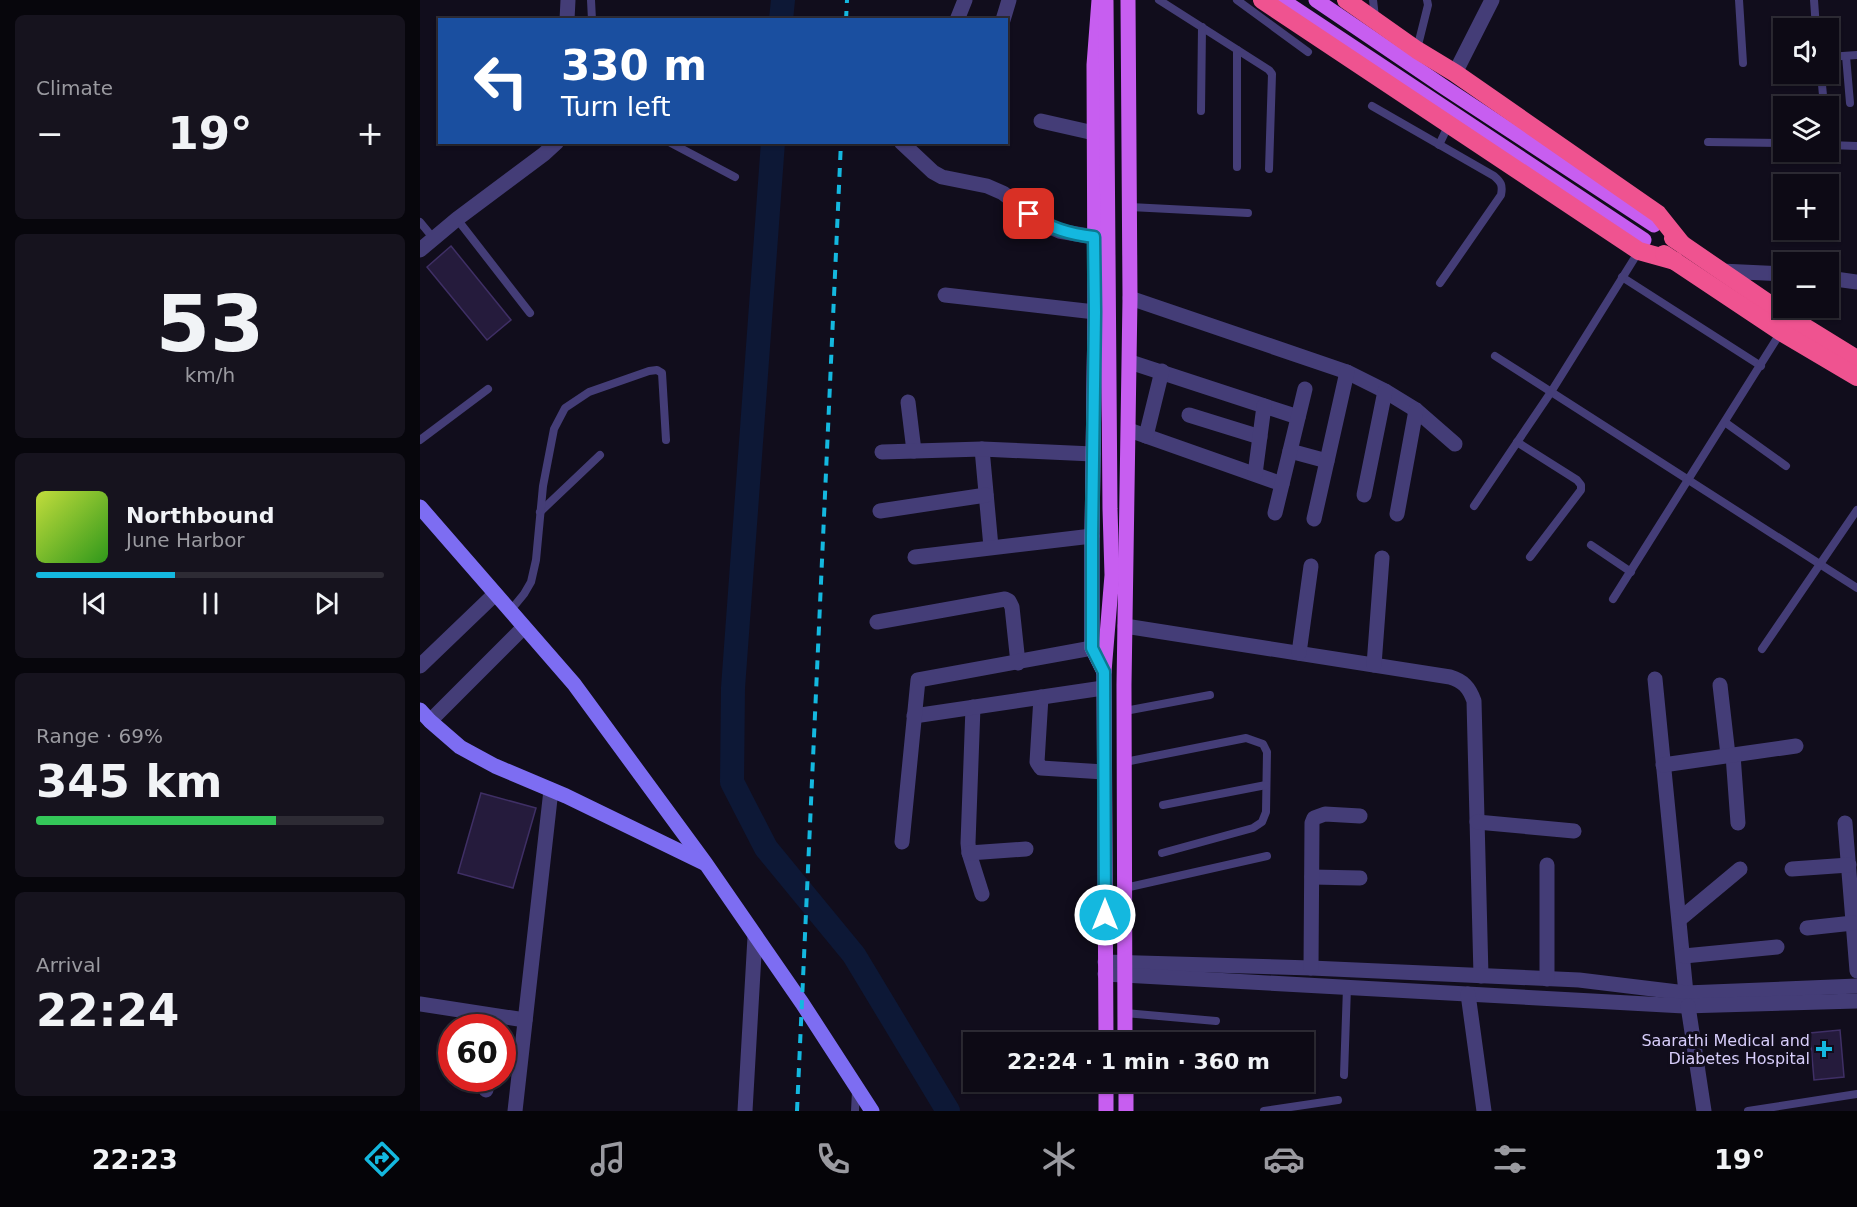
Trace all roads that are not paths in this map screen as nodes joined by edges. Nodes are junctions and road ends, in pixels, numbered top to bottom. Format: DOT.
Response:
graph roads {
  1 [pos="567,0"];
  2 [pos="591,0"];
  3 [pos="965,0"];
  4 [pos="1009,0"];
  5 [pos="1099,0"];
  6 [pos="1106,0"];
  7 [pos="1128,0"];
  8 [pos="1159,0"];
  9 [pos="1237,0"];
  10 [pos="1262,0"];
  11 [pos="1282,0"];
  12 [pos="1316,0"];
  13 [pos="1346,0"];
  14 [pos="1373,0"];
  15 [pos="1427,0"];
  16 [pos="1492,0"];
  17 [pos="1739,0"];
  18 [pos="1814,0"];
  19 [pos="567,18"];
  20 [pos="592,18"];
  21 [pos="958,18"];
  22 [pos="1004,18"];
  23 [pos="1815,18"];
  24 [pos="1376,21"];
  25 [pos="1202,27"];
  26 [pos="1238,50"];
  27 [pos="1417,50"];
  28 [pos="1308,52"];
  29 [pos="1857,55"];
  30 [pos="1839,56"];
  31 [pos="1846,56"];
  32 [pos="1743,63"];
  33 [pos="1455,73"];
  34 [pos="1850,103"];
  35 [pos="1372,106"];
  36 [pos="1202,111"];
  37 [pos="1041,121"];
  38 [pos="1449,123"];
  39 [pos="1094,133"];
  40 [pos="1708,142"];
  41 [pos="1773,143"];
  42 [pos="555,144"];
  43 [pos="673,144"];
  44 [pos="903,144"];
  45 [pos="1439,145"];
  46 [pos="1839,145"];
  47 [pos="1857,146"];
  48 [pos="1237,167"];
  49 [pos="1269,169"];
  50 [pos="735,177"];
  51 [pos="1130,207"];
  52 [pos="1248,213"];
  53 [pos="457,219"];
  54 [pos="420,222"];
  55 [pos="1094,237"];
  56 [pos="434,239"];
  57 [pos="1646,239"];
  58 [pos="420,250"];
  59 [pos="1678,252"];
  60 [pos="1721,271"];
  61 [pos="1773,273"];
  62 [pos="1622,277"];
  63 [pos="1839,280"];
  64 [pos="1857,282"];
  65 [pos="1440,283"];
  66 [pos="945,295"];
  67 [pos="1130,298"];
  68 [pos="1095,312"];
  69 [pos="530,313"];
  70 [pos="1781,332"];
  71 [pos="1495,356"];
  72 [pos="1857,359"];
  73 [pos="1130,362"];
  74 [pos="1761,366"];
  75 [pos="1162,371"];
  76 [pos="1347,372"];
  77 [pos="1857,377"];
  78 [pos="488,389"];
  79 [pos="1305,389"];
  80 [pos="1385,391"];
  81 [pos="1551,392"];
  82 [pos="908,402"];
  83 [pos="1264,406"];
  84 [pos="1416,410"];
  85 [pos="1189,415"];
  86 [pos="1298,417"];
  87 [pos="1726,423"];
  88 [pos="1129,430"];
  89 [pos="1146,436"];
  90 [pos="1260,438"];
  91 [pos="420,440"];
  92 [pos="666,440"];
  93 [pos="1516,442"];
  94 [pos="1455,444"];
  95 [pos="982,449"];
  96 [pos="914,451"];
  97 [pos="1290,451"];
  98 [pos="882,452"];
  99 [pos="1092,454"];
  100 [pos="600,455"];
  101 [pos="1327,461"];
  102 [pos="1786,466"];
  103 [pos="1255,474"];
  104 [pos="1689,481"];
  105 [pos="1282,484"];
  106 [pos="986,495"];
  107 [pos="1364,495"];
  108 [pos="1474,506"];
  109 [pos="420,507"];
  110 [pos="1857,510"];
  111 [pos="880,511"];
  112 [pos="540,512"];
  113 [pos="1275,513"];
  114 [pos="1397,514"];
  115 [pos="1314,519"];
  116 [pos="1092,536"];
  117 [pos="1591,545"];
  118 [pos="991,547"];
  119 [pos="915,557"];
  120 [pos="1382,558"];
  121 [pos="1530,558"];
  122 [pos="1821,564"];
  123 [pos="1311,566"];
  124 [pos="1631,572"];
  125 [pos="1857,588"];
  126 [pos="495,594"];
  127 [pos="1613,599"];
  128 [pos="510,611"];
  129 [pos="877,622"];
  130 [pos="1125,626"];
  131 [pos="524,627"];
  132 [pos="1092,648"];
  133 [pos="1762,649"];
  134 [pos="1299,653"];
  135 [pos="1018,663"];
  136 [pos="1374,665"];
  137 [pos="420,666"];
  138 [pos="1655,679"];
  139 [pos="1104,680"];
  140 [pos="1720,685"];
  141 [pos="1209,695"];
  142 [pos="1041,697"];
  143 [pos="973,707"];
  144 [pos="1125,711"];
  145 [pos="425,716"];
  146 [pos="914,716"];
  147 [pos="1796,746"];
  148 [pos="1730,755"];
  149 [pos="1125,762"];
  150 [pos="1663,765"];
  151 [pos="1104,772"];
  152 [pos="1266,784"];
  153 [pos="551,790"];
  154 [pos="1163,805"];
  155 [pos="1360,816"];
  156 [pos="1477,822"];
  157 [pos="1738,823"];
  158 [pos="1845,823"];
  159 [pos="1574,831"];
  160 [pos="902,842"];
  161 [pos="1026,849"];
  162 [pos="969,853"];
  163 [pos="1162,853"];
  164 [pos="1267,856"];
  165 [pos="706,864"];
  166 [pos="1547,865"];
  167 [pos="1849,865"];
  168 [pos="1740,869"];
  169 [pos="1792,869"];
  170 [pos="1312,877"];
  171 [pos="1360,878"];
  172 [pos="1125,888"];
  173 [pos="982,894"];
  174 [pos="1680,919"];
  175 [pos="1853,922"];
  176 [pos="1807,928"];
  177 [pos="755,937"];
  178 [pos="1778,947"];
  179 [pos="1684,956"];
  180 [pos="1105,968"];
  181 [pos="1124,968"];
  182 [pos="1311,968"];
  183 [pos="1857,971"];
  184 [pos="1481,976"];
  185 [pos="1547,979"];
  186 [pos="1857,986"];
  187 [pos="1347,987"];
  188 [pos="1468,994"];
  189 [pos="1687,999"];
  190 [pos="1857,1001"];
  191 [pos="420,1004"];
  192 [pos="1125,1013"];
  193 [pos="461,1014"];
  194 [pos="525,1020"];
  195 [pos="516,1021"];
  196 [pos="1216,1021"];
  197 [pos="1106,1032"];
  198 [pos="1125,1032"];
  199 [pos="1344,1075"];
  200 [pos="856,1087"];
  201 [pos="1106,1092"];
  202 [pos="1126,1092"];
  203 [pos="1857,1094"];
  204 [pos="1338,1100"];
  205 [pos="1283,1110"];
  206 [pos="515,1111"];
  207 [pos="745,1111"];
  208 [pos="855,1111"];
  209 [pos="872,1111"];
  210 [pos="1106,1111"];
  211 [pos="1126,1111"];
  212 [pos="1264,1111"];
  213 [pos="1484,1111"];
  214 [pos="1704,1111"];
  215 [pos="1748,1111"];
  1 -- 19 [label="street"];
  2 -- 20 [label="lane"];
  3 -- 21 [label="street"];
  4 -- 22 [label="street"];
  5 -- 39 [label="main road"];
  6 -- 139 [label="main road"];
  7 -- 51 [label="main road"];
  8 -- 25 [label="lane"];
  9 -- 28 [label="lane"];
  10 -- 38 [label="highway"];
  11 -- 57 [label="main road"];
  12 -- 57 [label="main road"];
  13 -- 24 [label="highway"];
  14 -- 24 [label="lane"];
  15 -- 27 [label="lane"];
  16 -- 33 [label="street"];
  17 -- 32 [label="lane"];
  18 -- 23 [label="lane"];
  24 -- 27 [label="highway"];
  25 -- 26 [label="lane"];
  25 -- 36 [label="lane"];
  26 -- 48 [label="lane"];
  26 -- 49 [label="lane"];
  27 -- 33 [label="highway"];
  29 -- 31 [label="lane"];
  30 -- 31 [label="lane"];
  31 -- 34 [label="lane"];
  33 -- 59 [label="highway"];
  35 -- 45 [label="lane"];
  37 -- 39 [label="street"];
  38 -- 45 [label="lane"];
  38 -- 57 [label="highway"];
  39 -- 55 [label="main road"];
  40 -- 41 [label="lane"];
  42 -- 53 [label="street"];
  43 -- 50 [label="lane"];
  44 -- 55 [label="street"];
  45 -- 65 [label="lane"];
  46 -- 47 [label="lane"];
  51 -- 52 [label="lane"];
  51 -- 67 [label="main road"];
  53 -- 56 [label="street"];
  53 -- 69 [label="lane"];
  54 -- 56 [label="lane"];
  55 -- 68 [label="main road"];
  56 -- 58 [label="street"];
  57 -- 59 [label="highway"];
  57 -- 59 [label="highway"];
  57 -- 62 [label="lane"];
  59 -- 60 [label="highway"];
  59 -- 70 [label="highway"];
  60 -- 61 [label="street"];
  60 -- 72 [label="highway"];
  62 -- 74 [label="lane"];
  62 -- 81 [label="lane"];
  63 -- 64 [label="street"];
  66 -- 68 [label="street"];
  67 -- 73 [label="main road"];
  67 -- 76 [label="street"];
  68 -- 99 [label="main road"];
  70 -- 74 [label="lane"];
  70 -- 77 [label="highway"];
  71 -- 81 [label="lane"];
  73 -- 75 [label="street"];
  73 -- 88 [label="main road"];
  74 -- 87 [label="lane"];
  75 -- 83 [label="street"];
  75 -- 89 [label="street"];
  76 -- 80 [label="street"];
  76 -- 101 [label="street"];
  78 -- 91 [label="lane"];
  79 -- 86 [label="street"];
  80 -- 84 [label="street"];
  80 -- 107 [label="street"];
  81 -- 93 [label="lane"];
  81 -- 104 [label="lane"];
  82 -- 96 [label="street"];
  83 -- 86 [label="street"];
  83 -- 90 [label="street"];
  84 -- 94 [label="street"];
  84 -- 114 [label="street"];
  85 -- 90 [label="street"];
  86 -- 97 [label="street"];
  87 -- 102 [label="lane"];
  87 -- 104 [label="lane"];
  88 -- 89 [label="street"];
  88 -- 130 [label="main road"];
  89 -- 103 [label="street"];
  90 -- 103 [label="street"];
  92 -- 112 [label="lane"];
  93 -- 108 [label="lane"];
  93 -- 121 [label="lane"];
  95 -- 96 [label="street"];
  95 -- 99 [label="street"];
  95 -- 106 [label="street"];
  96 -- 98 [label="street"];
  97 -- 101 [label="street"];
  97 -- 105 [label="street"];
  99 -- 116 [label="main road"];
  100 -- 112 [label="lane"];
  101 -- 115 [label="street"];
  103 -- 105 [label="street"];
  104 -- 122 [label="lane"];
  104 -- 124 [label="lane"];
  105 -- 113 [label="street"];
  106 -- 111 [label="street"];
  106 -- 118 [label="street"];
  109 -- 126 [label="street"];
  110 -- 122 [label="lane"];
  112 -- 128 [label="lane"];
  116 -- 118 [label="street"];
  116 -- 132 [label="main road"];
  117 -- 124 [label="lane"];
  118 -- 119 [label="street"];
  120 -- 136 [label="street"];
  122 -- 125 [label="lane"];
  122 -- 133 [label="lane"];
  123 -- 134 [label="street"];
  124 -- 127 [label="lane"];
  126 -- 128 [label="street"];
  126 -- 137 [label="street"];
  128 -- 131 [label="street"];
  129 -- 135 [label="street"];
  130 -- 134 [label="street"];
  130 -- 144 [label="main road"];
  131 -- 145 [label="street"];
  131 -- 165 [label="street"];
  132 -- 135 [label="street"];
  132 -- 139 [label="main road"];
  134 -- 136 [label="street"];
  135 -- 146 [label="street"];
  136 -- 156 [label="street"];
  138 -- 150 [label="street"];
  139 -- 142 [label="street"];
  139 -- 151 [label="main road"];
  140 -- 148 [label="street"];
  141 -- 144 [label="lane"];
  142 -- 143 [label="street"];
  142 -- 151 [label="street"];
  143 -- 146 [label="street"];
  143 -- 162 [label="street"];
  144 -- 149 [label="main road"];
  145 -- 153 [label="street"];
  146 -- 160 [label="street"];
  147 -- 148 [label="street"];
  148 -- 150 [label="street"];
  148 -- 157 [label="street"];
  149 -- 152 [label="lane"];
  149 -- 172 [label="main road"];
  150 -- 174 [label="street"];
  151 -- 180 [label="main road"];
  152 -- 154 [label="lane"];
  152 -- 163 [label="lane"];
  153 -- 165 [label="street"];
  153 -- 194 [label="street"];
  155 -- 170 [label="street"];
  156 -- 159 [label="street"];
  156 -- 184 [label="street"];
  158 -- 167 [label="street"];
  161 -- 162 [label="street"];
  162 -- 173 [label="street"];
  164 -- 172 [label="lane"];
  165 -- 177 [label="street"];
  166 -- 185 [label="street"];
  167 -- 169 [label="street"];
  167 -- 175 [label="street"];
  168 -- 174 [label="street"];
  170 -- 171 [label="street"];
  170 -- 182 [label="street"];
  172 -- 181 [label="main road"];
  174 -- 179 [label="street"];
  175 -- 176 [label="street"];
  175 -- 183 [label="street"];
  177 -- 200 [label="street"];
  177 -- 207 [label="street"];
  178 -- 179 [label="street"];
  179 -- 189 [label="street"];
  180 -- 181 [label="street"];
  180 -- 197 [label="main road"];
  181 -- 182 [label="street"];
  181 -- 187 [label="street"];
  181 -- 192 [label="main road"];
  182 -- 184 [label="street"];
  184 -- 185 [label="street"];
  185 -- 189 [label="street"];
  186 -- 189 [label="street"];
  187 -- 188 [label="street"];
  187 -- 199 [label="lane"];
  188 -- 189 [label="street"];
  188 -- 213 [label="street"];
  189 -- 190 [label="street"];
  189 -- 214 [label="street"];
  191 -- 193 [label="street"];
  192 -- 196 [label="lane"];
  192 -- 198 [label="main road"];
  194 -- 195 [label="street"];
  194 -- 206 [label="street"];
  200 -- 208 [label="lane"];
  200 -- 209 [label="street"];
  201 -- 210 [label="main road"];
  202 -- 211 [label="main road"];
  203 -- 215 [label="lane"];
  204 -- 205 [label="lane"];
  205 -- 212 [label="lane"];
}
